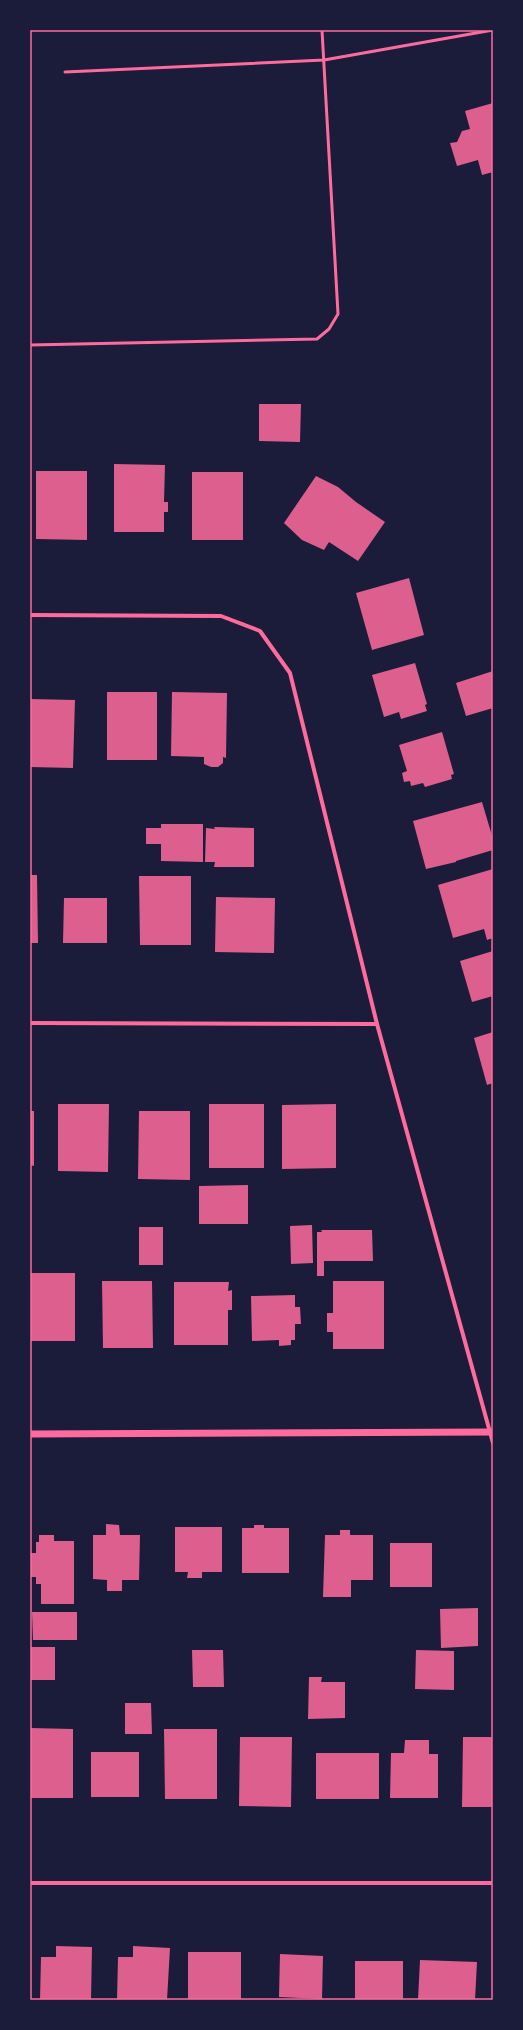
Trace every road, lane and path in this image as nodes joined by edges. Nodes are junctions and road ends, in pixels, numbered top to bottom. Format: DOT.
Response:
graph roads {
  1 [pos="322,30"];
  2 [pos="493,30"];
  3 [pos="324,60"];
  4 [pos="65,72"];
  5 [pos="30,345"];
  6 [pos="30,615"];
  7 [pos="30,1023"];
  8 [pos="377,1024"];
  9 [pos="492,1432"];
  10 [pos="30,1434"];
  11 [pos="493,1443"];
  12 [pos="30,1883"];
  13 [pos="493,1883"];
  1 -- 3 [label="lane"];
  2 -- 3 [label="lane"];
  3 -- 4 [label="lane"];
  3 -- 5 [label="lane"];
  6 -- 8 [label="street"];
  7 -- 8 [label="street"];
  8 -- 9 [label="street"];
  9 -- 10 [label="street"];
  9 -- 11 [label="street"];
  12 -- 13 [label="street"];
}
